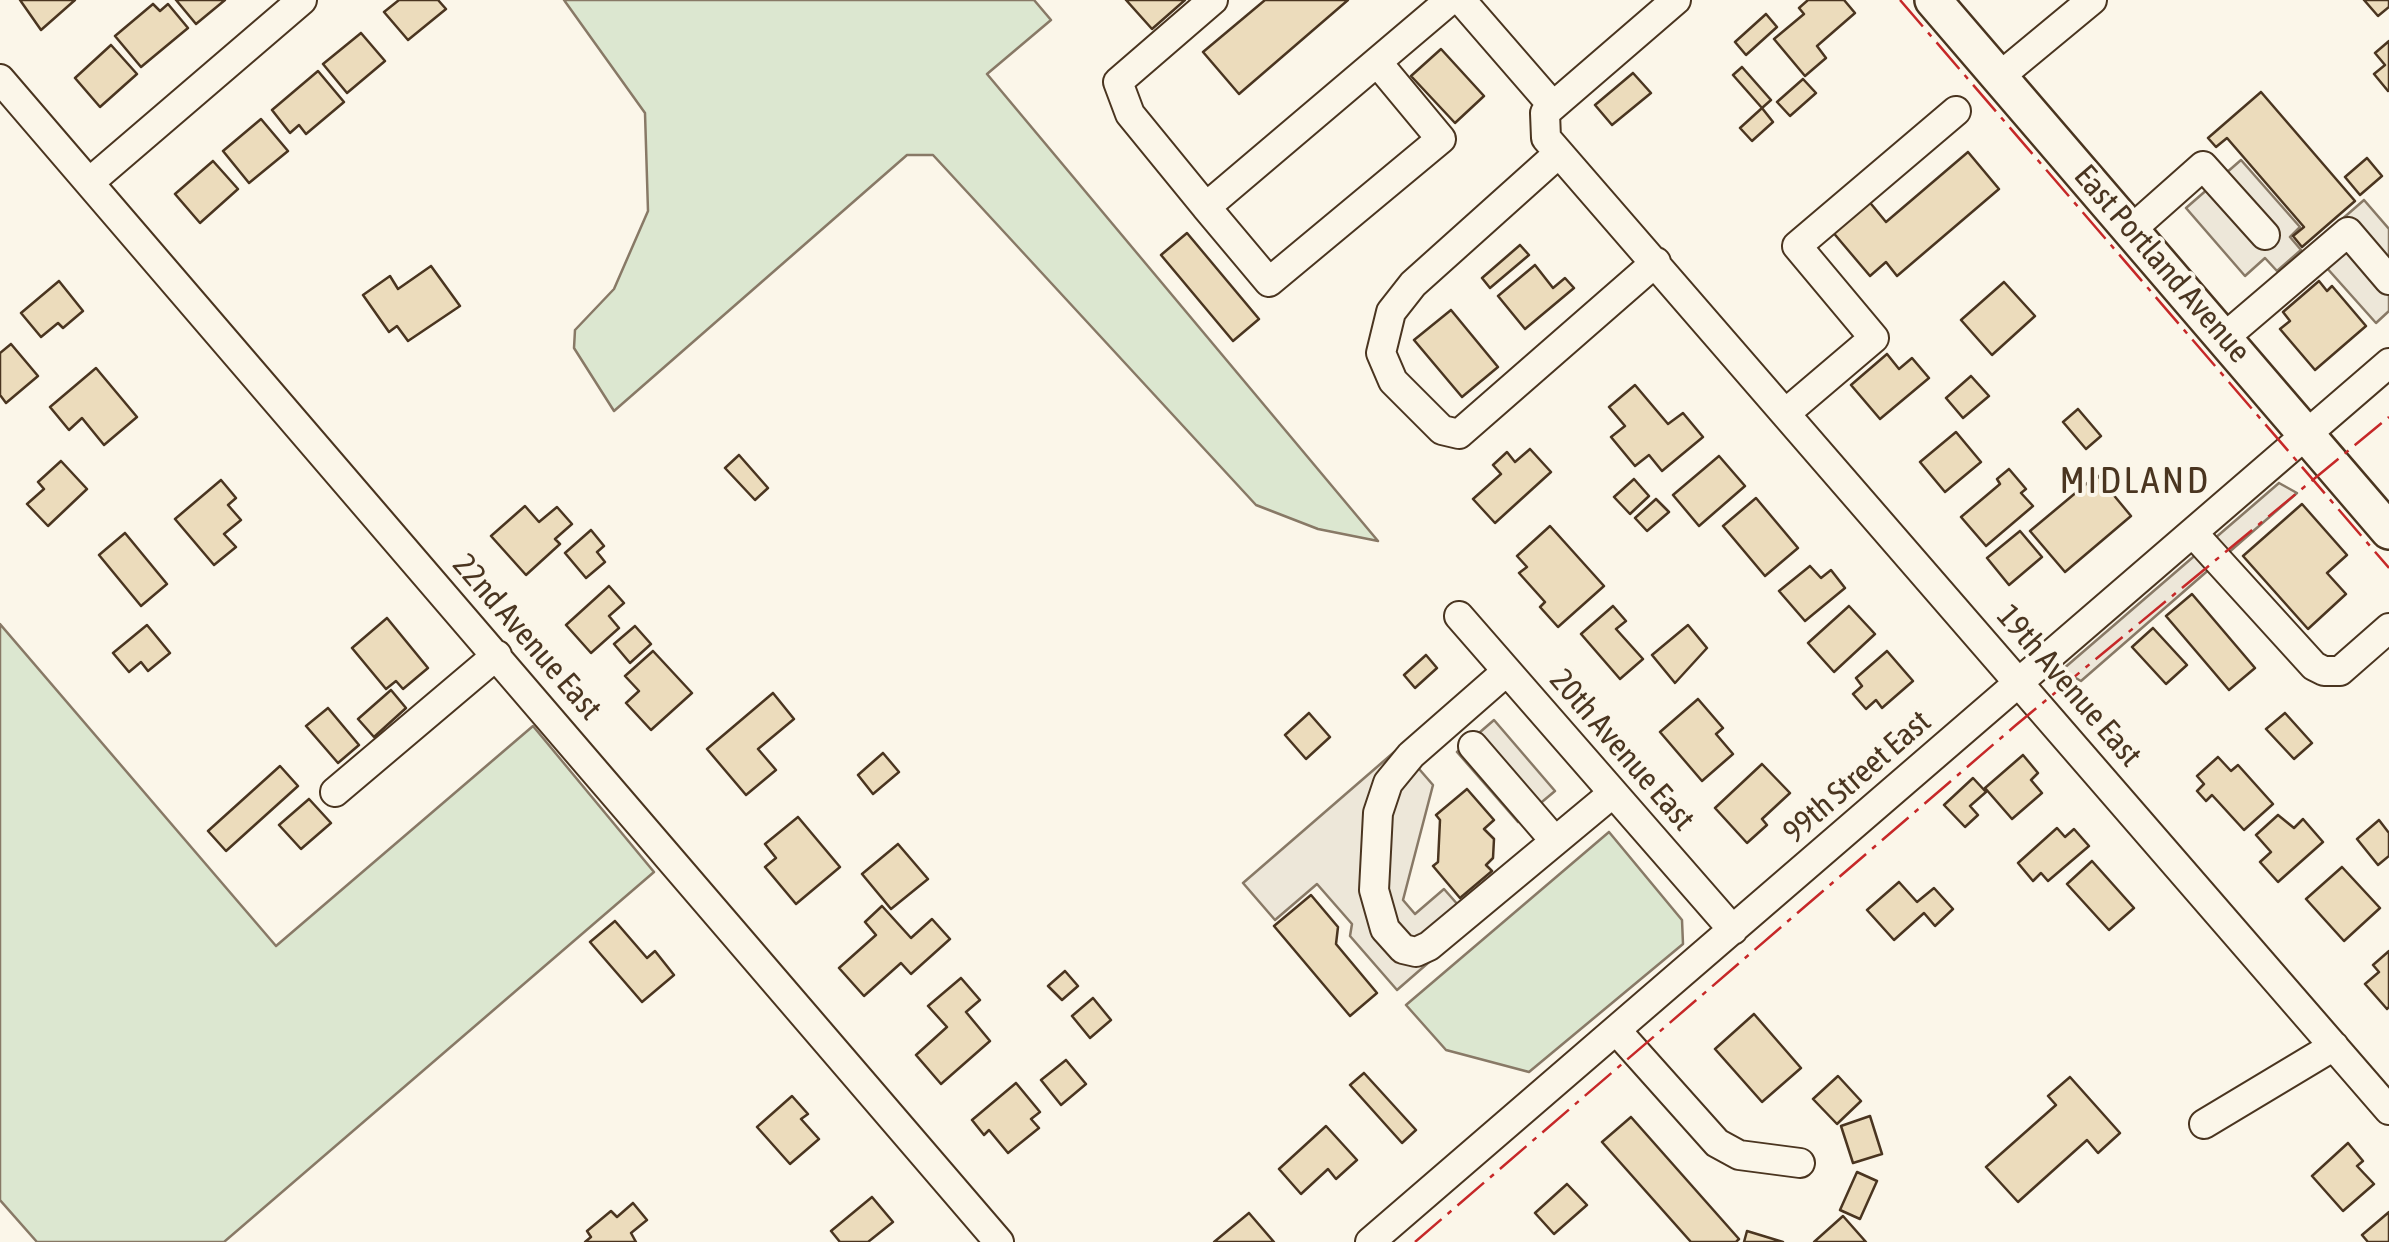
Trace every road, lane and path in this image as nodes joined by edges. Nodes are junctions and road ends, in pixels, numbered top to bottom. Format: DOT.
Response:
graph roads {
  1 [pos="302,0"];
  2 [pos="1213,0"];
  3 [pos="1450,0"];
  4 [pos="1461,0"];
  5 [pos="1676,0"];
  6 [pos="1932,0"];
  7 [pos="2092,0"];
  8 [pos="1377,62"];
  9 [pos="1999,77"];
  10 [pos="0,79"];
  11 [pos="1552,106"];
  12 [pos="1956,111"];
  13 [pos="1559,153"];
  14 [pos="91,181"];
  15 [pos="1206,207"];
  16 [pos="2132,228"];
  17 [pos="2265,235"];
  18 [pos="1656,262"];
  19 [pos="2389,280"];
  20 [pos="2225,337"];
  21 [pos="2389,363"];
  22 [pos="1787,412"];
  23 [pos="2306,434"];
  24 [pos="2385,518"];
  25 [pos="2193,533"];
  26 [pos="1459,616"];
  27 [pos="2389,628"];
  28 [pos="496,655"];
  29 [pos="1507,671"];
  30 [pos="2020,682"];
  31 [pos="1474,746"];
  32 [pos="335,792"];
  33 [pos="1613,792"];
  34 [pos="1554,841"];
  35 [pos="1732,930"];
  36 [pos="1616,1030"];
  37 [pos="2334,1046"];
  38 [pos="2389,1110"];
  39 [pos="2204,1124"];
  40 [pos="1800,1163"];
  41 [pos="999,1242"];
  42 [pos="1370,1242"];
  1 -- 14 [label="street"];
  2 -- 15 [label="street"];
  3 -- 8 [label="street"];
  4 -- 11 [label="street"];
  5 -- 11 [label="street"];
  6 -- 9 [label="main road, East Portland Avenue"];
  7 -- 9 [label="street"];
  8 -- 15 [label="street"];
  8 -- 15 [label="street"];
  9 -- 16 [label="main road, East Portland Avenue"];
  10 -- 14 [label="street, 22nd Avenue East"];
  11 -- 13 [label="street"];
  12 -- 22 [label="street"];
  13 -- 18 [label="street, 19th Avenue East"];
  13 -- 18 [label="street"];
  14 -- 28 [label="street, 22nd Avenue East"];
  16 -- 17 [label="street"];
  16 -- 20 [label="main road, East Portland Avenue"];
  18 -- 22 [label="street, 19th Avenue East"];
  19 -- 20 [label="street"];
  20 -- 23 [label="main road, East Portland Avenue"];
  21 -- 23 [label="street, 99th Street East"];
  22 -- 30 [label="street, 19th Avenue East"];
  23 -- 24 [label="main road, East Portland Avenue"];
  23 -- 25 [label="street, 99th Street East"];
  25 -- 27 [label="street"];
  25 -- 30 [label="street, 99th Street East"];
  26 -- 29 [label="street, 20th Avenue East"];
  28 -- 32 [label="street"];
  28 -- 41 [label="street, 22nd Avenue East"];
  29 -- 33 [label="street, 20th Avenue East"];
  29 -- 34 [label="street"];
  30 -- 35 [label="street, 99th Street East"];
  30 -- 37 [label="street, 19th Avenue East"];
  31 -- 34 [label="street"];
  33 -- 34 [label="street"];
  33 -- 35 [label="street, 20th Avenue East"];
  35 -- 36 [label="street, 99th Street East"];
  36 -- 40 [label="street"];
  36 -- 42 [label="street, 99th Street East"];
  37 -- 38 [label="street, 19th Avenue East"];
  37 -- 39 [label="street"];
}
